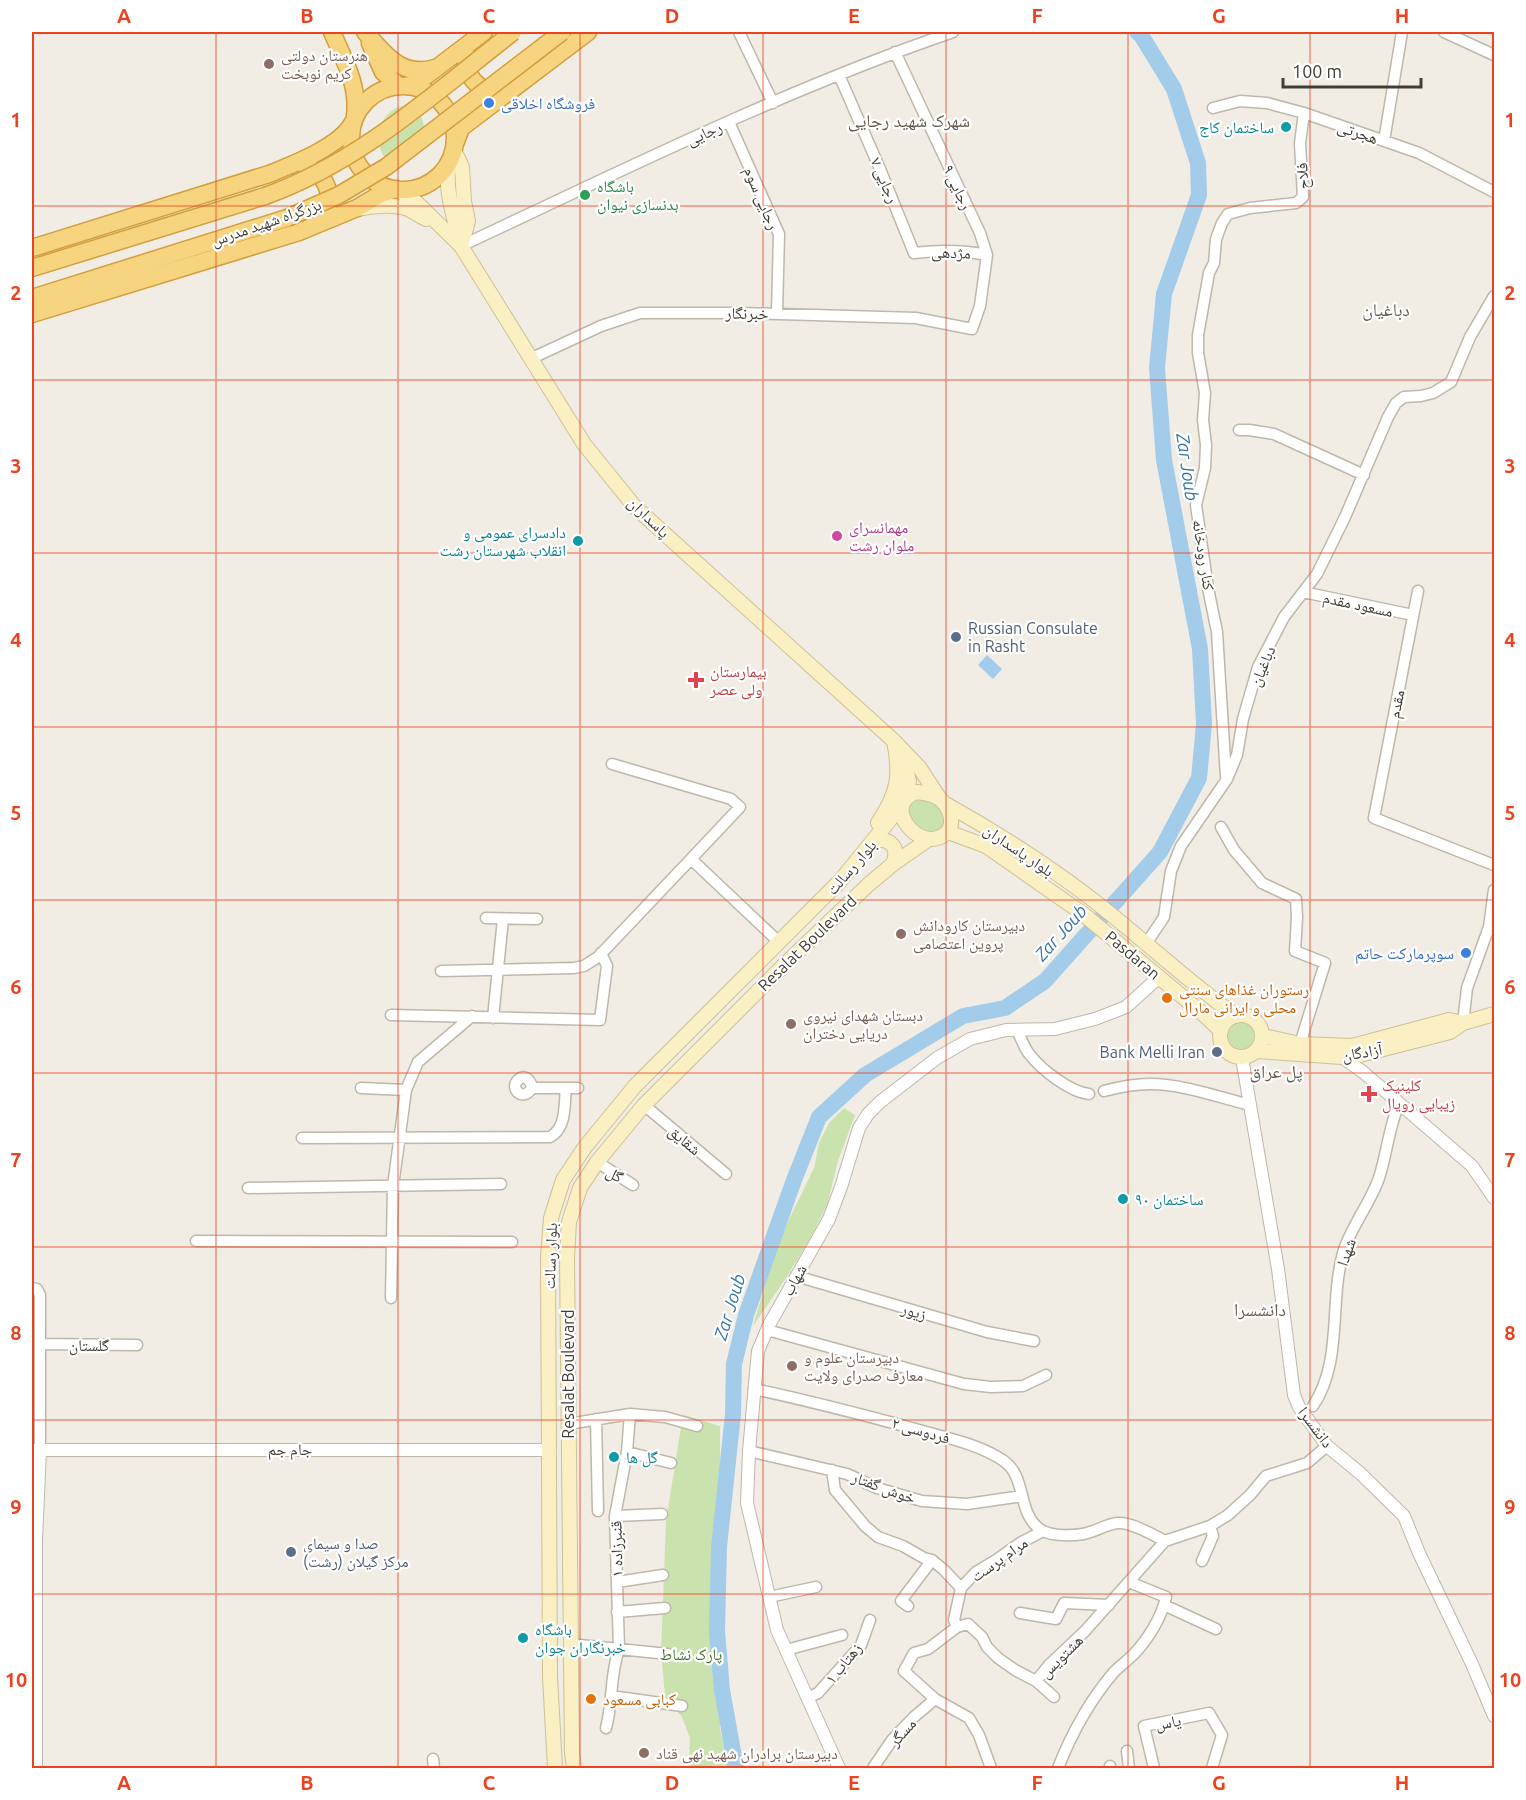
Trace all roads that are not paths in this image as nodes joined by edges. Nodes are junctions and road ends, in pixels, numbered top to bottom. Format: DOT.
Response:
graph roads {
  1 [pos="332,32"];
  2 [pos="364,32"];
  3 [pos="513,32"];
  4 [pos="561,32"];
  5 [pos="588,32"];
  6 [pos="739,32"];
  7 [pos="953,32"];
  8 [pos="1402,32"];
  9 [pos="1444,32"];
  10 [pos="478,36"];
  11 [pos="895,52"];
  12 [pos="374,53"];
  13 [pos="1494,55"];
  14 [pos="346,66"];
  15 [pos="439,66"];
  16 [pos="839,75"];
  17 [pos="400,86"];
  18 [pos="510,91"];
  19 [pos="773,103"];
  20 [pos="1213,108"];
  21 [pos="1305,113"];
  22 [pos="354,121"];
  23 [pos="729,122"];
  24 [pos="1384,141"];
  25 [pos="452,153"];
  26 [pos="287,166"];
  27 [pos="397,190"];
  28 [pos="1494,192"];
  29 [pos="353,210"];
  30 [pos="1228,214"];
  31 [pos="313,226"];
  32 [pos="443,228"];
  33 [pos="461,246"];
  34 [pos="32,248"];
  35 [pos="914,253"];
  36 [pos="987,255"];
  37 [pos="32,268"];
  38 [pos="1494,296"];
  39 [pos="32,298"];
  40 [pos="777,313"];
  41 [pos="32,314"];
  42 [pos="972,329"];
  43 [pos="530,359"];
  44 [pos="1239,430"];
  45 [pos="1364,475"];
  46 [pos="1418,591"];
  47 [pos="1304,592"];
  48 [pos="1413,615"];
  49 [pos="894,741"];
  50 [pos="612,764"];
  51 [pos="1227,779"];
  52 [pos="942,801"];
  53 [pos="904,802"];
  54 [pos="1221,827"];
  55 [pos="948,832"];
  56 [pos="929,839"];
  57 [pos="873,841"];
  58 [pos="691,859"];
  59 [pos="893,864"];
  60 [pos="1494,865"];
  61 [pos="840,881"];
  62 [pos="1494,890"];
  63 [pos="1092,900"];
  64 [pos="486,918"];
  65 [pos="503,919"];
  66 [pos="537,919"];
  67 [pos="780,943"];
  68 [pos="1146,944"];
  69 [pos="602,953"];
  70 [pos="498,970"];
  71 [pos="441,971"];
  72 [pos="1159,977"];
  73 [pos="1494,1014"];
  74 [pos="391,1015"];
  75 [pos="472,1016"];
  76 [pos="1236,1016"];
  77 [pos="493,1018"];
  78 [pos="1463,1023"];
  79 [pos="1017,1030"];
  80 [pos="1221,1031"];
  81 [pos="1263,1036"];
  82 [pos="1300,1044"];
  83 [pos="1257,1051"];
  84 [pos="1360,1055"];
  85 [pos="1342,1057"];
  86 [pos="1242,1058"];
  87 [pos="1364,1072"];
  88 [pos="361,1088"];
  89 [pos="532,1088"];
  90 [pos="566,1088"];
  91 [pos="578,1088"];
  92 [pos="406,1090"];
  93 [pos="1104,1091"];
  94 [pos="1089,1094"];
  95 [pos="1399,1102"];
  96 [pos="644,1105"];
  97 [pos="1250,1106"];
  98 [pos="399,1137"];
  99 [pos="302,1138"];
  100 [pos="597,1162"];
  101 [pos="726,1174"];
  102 [pos="501,1184"];
  103 [pos="633,1185"];
  104 [pos="393,1186"];
  105 [pos="248,1188"];
  106 [pos="1494,1198"];
  107 [pos="196,1241"];
  108 [pos="512,1242"];
  109 [pos="392,1243"];
  110 [pos="796,1276"];
  111 [pos="34,1289"];
  112 [pos="391,1298"];
  113 [pos="766,1330"];
  114 [pos="1034,1341"];
  115 [pos="40,1344"];
  116 [pos="137,1345"];
  117 [pos="36,1375"];
  118 [pos="1046,1375"];
  119 [pos="754,1389"];
  120 [pos="1313,1406"];
  121 [pos="630,1414"];
  122 [pos="596,1419"];
  123 [pos="568,1424"];
  124 [pos="697,1426"];
  125 [pos="1327,1446"];
  126 [pos="36,1450"];
  127 [pos="549,1450"];
  128 [pos="749,1451"];
  129 [pos="627,1452"];
  130 [pos="671,1463"];
  131 [pos="832,1470"];
  132 [pos="1022,1496"];
  133 [pos="598,1511"];
  134 [pos="662,1514"];
  135 [pos="615,1516"];
  136 [pos="1210,1526"];
  137 [pos="1043,1531"];
  138 [pos="34,1540"];
  139 [pos="1165,1541"];
  140 [pos="932,1560"];
  141 [pos="1202,1561"];
  142 [pos="663,1575"];
  143 [pos="617,1582"];
  144 [pos="1129,1582"];
  145 [pos="816,1587"];
  146 [pos="961,1588"];
  147 [pos="769,1597"];
  148 [pos="1109,1605"];
  149 [pos="1164,1605"];
  150 [pos="908,1606"];
  151 [pos="549,1607"];
  152 [pos="569,1608"];
  153 [pos="665,1608"];
  154 [pos="617,1612"];
  155 [pos="1020,1613"];
  156 [pos="870,1620"];
  157 [pos="957,1628"];
  158 [pos="1216,1629"];
  159 [pos="33,1634"];
  160 [pos="842,1635"];
  161 [pos="570,1644"];
  162 [pos="619,1649"];
  163 [pos="786,1650"];
  164 [pos="668,1654"];
  165 [pos="1036,1681"];
  166 [pos="611,1696"];
  167 [pos="1054,1697"];
  168 [pos="807,1698"];
  169 [pos="935,1700"];
  170 [pos="682,1706"];
  171 [pos="1494,1716"];
  172 [pos="33,1724"];
  173 [pos="606,1728"];
  174 [pos="1127,1750"];
  175 [pos="572,1753"];
  176 [pos="555,1762"];
  177 [pos="991,1767"];
  178 [pos="36,1768"];
  179 [pos="574,1768"];
  180 [pos="839,1768"];
  181 [pos="873,1768"];
  182 [pos="1003,1768"];
  183 [pos="1058,1768"];
  184 [pos="1129,1768"];
  185 [pos="1154,1768"];
  186 [pos="1212,1768"];
  1 -- 14 [label="highway"];
  2 -- 12 [label="highway"];
  2 -- 15 [label="highway"];
  3 -- 37 [label="highway, بزرگراه شهید مدرس, bridge"];
  4 -- 39 [label="highway, بزرگراه شهید مدرس, bridge"];
  5 -- 18 [label="highway"];
  6 -- 19 [label="street"];
  7 -- 11 [label="street, رجایی"];
  8 -- 24 [label="street"];
  9 -- 13 [label="street"];
  10 -- 15 [label="highway"];
  10 -- 18 [label="highway"];
  11 -- 16 [label="street, رجایی"];
  11 -- 36 [label="street, رجایی ۹"];
  12 -- 14 [label="highway"];
  12 -- 17 [label="highway"];
  14 -- 22 [label="highway"];
  15 -- 17 [label="highway"];
  16 -- 19 [label="street, رجایی"];
  16 -- 35 [label="street, رجایی ۷"];
  17 -- 22 [label="highway"];
  17 -- 25 [label="highway"];
  18 -- 25 [label="highway"];
  19 -- 23 [label="street, رجایی"];
  20 -- 21 [label="street, هجرتی"];
  21 -- 24 [label="street, هجرتی"];
  21 -- 30 [label="street, فلاح"];
  22 -- 26 [label="highway"];
  22 -- 27 [label="highway"];
  23 -- 33 [label="street, رجایی"];
  23 -- 40 [label="street, رجایی سوم"];
  24 -- 28 [label="street, هجرتی"];
  25 -- 27 [label="highway"];
  25 -- 33 [label="main road"];
  26 -- 31 [label="highway"];
  26 -- 34 [label="highway"];
  27 -- 29 [label="highway, بزرگراه شهید مدرس"];
  27 -- 32 [label="main road"];
  29 -- 31 [label="highway, بزرگراه شهید مدرس"];
  29 -- 32 [label="main road"];
  30 -- 51 [label="street, کنار رودخانه"];
  31 -- 41 [label="highway, بزرگراه شهید مدرس"];
  32 -- 33 [label="main road"];
  33 -- 43 [label="main road, پاسداران"];
  35 -- 36 [label="street, مژدهی"];
  36 -- 42 [label="street, رجایی ۹"];
  38 -- 45 [label="street, دباغیان"];
  40 -- 42 [label="street, خبرنگار"];
  40 -- 43 [label="street, خبرنگار"];
  43 -- 49 [label="main road, پاسداران"];
  44 -- 45 [label="street"];
  45 -- 47 [label="street, دباغیان"];
  46 -- 48 [label="street, مقدم"];
  47 -- 48 [label="street, مسعود مقدم"];
  47 -- 51 [label="street, دباغیان"];
  48 -- 60 [label="street, مقدم"];
  49 -- 52 [label="main road, پاسداران"];
  49 -- 53 [label="main road"];
  49 -- 61 [label="main road"];
  50 -- 58 [label="street"];
  51 -- 68 [label="street, دباغیان"];
  52 -- 53 [label="main road"];
  52 -- 55 [label="main road"];
  52 -- 63 [label="main road, بلوار پاسداران"];
  53 -- 56 [label="main road"];
  53 -- 57 [label="main road, بلوار رسالت"];
  54 -- 82 [label="street"];
  55 -- 56 [label="main road"];
  55 -- 72 [label="main road, Pasdaran"];
  56 -- 59 [label="main road, Resalat Boulevard"];
  57 -- 59 [label="main road"];
  57 -- 61 [label="main road, بلوار رسالت"];
  58 -- 67 [label="street"];
  58 -- 69 [label="street"];
  59 -- 96 [label="main road, Resalat Boulevard"];
  61 -- 67 [label="main road, بلوار رسالت"];
  62 -- 78 [label="street"];
  63 -- 68 [label="main road, Pasdaran"];
  64 -- 65 [label="street"];
  65 -- 66 [label="street"];
  65 -- 70 [label="street"];
  67 -- 127 [label="main road, بلوار رسالت"];
  68 -- 76 [label="main road, Pasdaran"];
  69 -- 70 [label="street"];
  69 -- 77 [label="street"];
  70 -- 71 [label="street"];
  70 -- 77 [label="street"];
  72 -- 79 [label="street, شهاب"];
  72 -- 80 [label="main road, Pasdaran"];
  73 -- 78 [label="main road, آزادگان"];
  74 -- 75 [label="street"];
  75 -- 77 [label="street"];
  75 -- 92 [label="street"];
  76 -- 80 [label="main road"];
  76 -- 81 [label="main road"];
  78 -- 82 [label="main road, آزادگان"];
  78 -- 84 [label="main road, آزادگان"];
  79 -- 94 [label="street"];
  79 -- 110 [label="street, شهاب"];
  80 -- 86 [label="main road"];
  81 -- 82 [label="main road, آزادگان"];
  81 -- 83 [label="main road"];
  83 -- 85 [label="main road, آزادگان"];
  83 -- 86 [label="main road"];
  84 -- 85 [label="main road, آزادگان"];
  84 -- 87 [label="street"];
  85 -- 87 [label="street"];
  86 -- 97 [label="street, دانشسرا"];
  87 -- 95 [label="street"];
  88 -- 92 [label="street"];
  89 -- 90 [label="street"];
  90 -- 91 [label="street"];
  90 -- 98 [label="street"];
  92 -- 98 [label="street"];
  93 -- 97 [label="street"];
  95 -- 106 [label="street"];
  95 -- 120 [label="street, شهدا"];
  96 -- 100 [label="main road, Resalat Boulevard"];
  96 -- 101 [label="street, شقایق"];
  97 -- 125 [label="street, دانشسرا"];
  98 -- 99 [label="street"];
  98 -- 104 [label="street"];
  100 -- 103 [label="street, گل"];
  100 -- 123 [label="main road, Resalat Boulevard"];
  102 -- 104 [label="street"];
  104 -- 105 [label="street"];
  104 -- 109 [label="street"];
  107 -- 109 [label="street"];
  108 -- 109 [label="street"];
  109 -- 112 [label="street"];
  110 -- 113 [label="street, شهاب"];
  110 -- 114 [label="street, زیور"];
  111 -- 115 [label="street"];
  113 -- 118 [label="street"];
  113 -- 119 [label="street, شهاب"];
  115 -- 116 [label="street, گلستان"];
  115 -- 117 [label="street"];
  117 -- 126 [label="street"];
  119 -- 128 [label="street, شهاب"];
  119 -- 132 [label="street, فردوسی ۲"];
  121 -- 122 [label="street"];
  121 -- 124 [label="street"];
  121 -- 129 [label="street, قنبرزاده ۱"];
  122 -- 123 [label="street"];
  122 -- 133 [label="street"];
  123 -- 152 [label="main road, Resalat Boulevard"];
  125 -- 136 [label="street"];
  125 -- 171 [label="street, دانشسرا"];
  126 -- 127 [label="street, جام جم"];
  126 -- 138 [label="street"];
  127 -- 151 [label="main road, بلوار رسالت"];
  128 -- 131 [label="street, خوش گفتار"];
  128 -- 147 [label="street, شهاب"];
  129 -- 130 [label="street"];
  129 -- 135 [label="street, قنبرزاده ۱"];
  131 -- 132 [label="street, خوش گفتار"];
  131 -- 140 [label="street"];
  132 -- 137 [label="street, فردوسی ۲"];
  134 -- 135 [label="street"];
  135 -- 143 [label="street, قنبرزاده ۱"];
  136 -- 139 [label="street"];
  136 -- 141 [label="street"];
  137 -- 139 [label="street"];
  137 -- 146 [label="street, مرام پرست"];
  138 -- 159 [label="street"];
  139 -- 144 [label="street, هشتویس"];
  140 -- 146 [label="street"];
  140 -- 150 [label="street"];
  142 -- 143 [label="street"];
  143 -- 154 [label="street, قنبرزاده ۱"];
  144 -- 148 [label="street, هشتویس"];
  144 -- 149 [label="street"];
  145 -- 147 [label="street"];
  146 -- 157 [label="street, مرام پرست"];
  147 -- 163 [label="street, شهاب"];
  148 -- 155 [label="street"];
  148 -- 165 [label="street, هشتویس"];
  149 -- 158 [label="street"];
  149 -- 183 [label="street"];
  151 -- 152 [label="main road"];
  151 -- 176 [label="main road, بلوار رسالت"];
  152 -- 161 [label="main road, Resalat Boulevard"];
  153 -- 154 [label="street"];
  154 -- 162 [label="street, قنبرزاده ۱"];
  156 -- 168 [label="street, زهتاب ۱"];
  157 -- 165 [label="street, هشتویس"];
  157 -- 169 [label="street"];
  159 -- 172 [label="street"];
  160 -- 163 [label="street"];
  161 -- 162 [label="street"];
  161 -- 175 [label="main road, Resalat Boulevard"];
  162 -- 164 [label="street"];
  162 -- 166 [label="street, قنبرزاده ۱"];
  163 -- 168 [label="street, شهاب"];
  165 -- 167 [label="street"];
  166 -- 170 [label="street"];
  166 -- 173 [label="street, قنبرزاده ۱"];
  168 -- 180 [label="street, شهاب"];
  169 -- 177 [label="street"];
  169 -- 181 [label="street, مسگر"];
  172 -- 178 [label="street"];
  174 -- 184 [label="street"];
  175 -- 176 [label="main road"];
  175 -- 179 [label="main road, Resalat Boulevard"];
  177 -- 182 [label="street"];
  185 -- 186 [label="street, یاس"];
}
